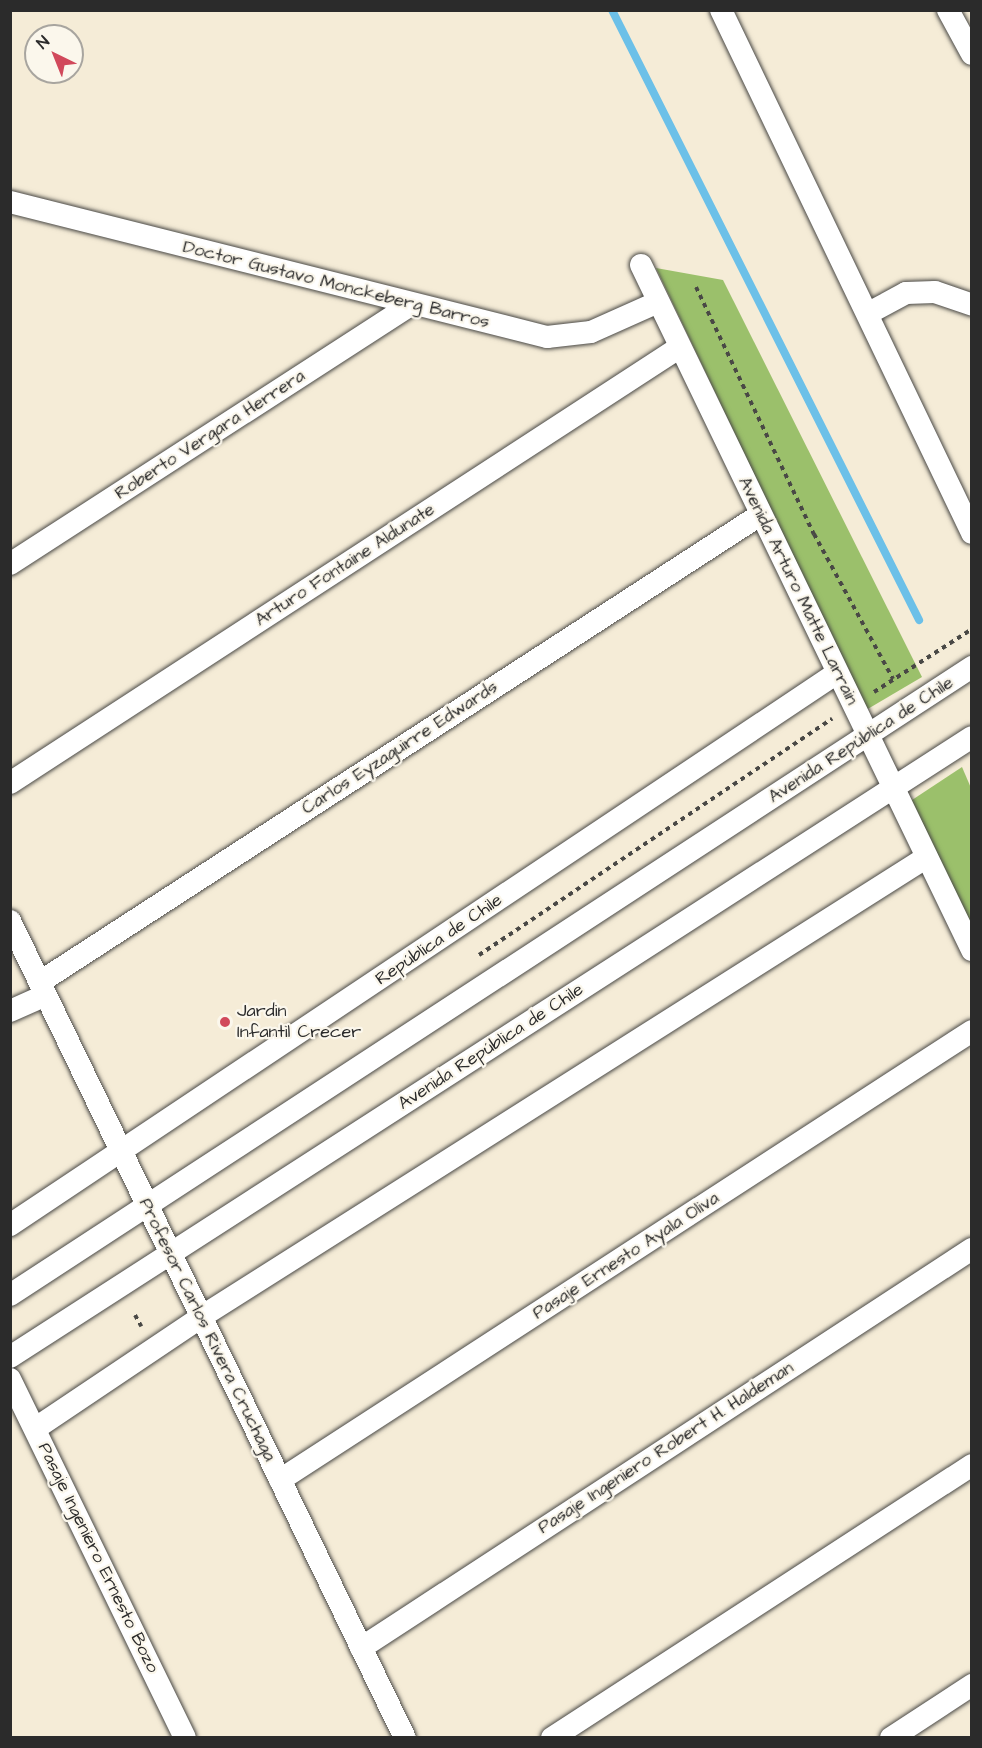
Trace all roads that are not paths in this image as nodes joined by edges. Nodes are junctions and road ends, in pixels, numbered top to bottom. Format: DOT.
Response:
graph roads {
  1 [pos="721,10"];
  2 [pos="948,10"];
  3 [pos="972,54"];
  4 [pos="10,202"];
  5 [pos="640,265"];
  6 [pos="658,302"];
  7 [pos="410,305"];
  8 [pos="972,305"];
  9 [pos="869,313"];
  10 [pos="680,347"];
  11 [pos="760,514"];
  12 [pos="972,533"];
  13 [pos="10,564"];
  14 [pos="972,667"];
  15 [pos="837,674"];
  16 [pos="869,734"];
  17 [pos="972,737"];
  18 [pos="10,783"];
  19 [pos="892,790"];
  20 [pos="927,857"];
  21 [pos="10,921"];
  22 [pos="972,950"];
  23 [pos="43,989"];
  24 [pos="10,1011"];
  25 [pos="972,1031"];
  26 [pos="122,1153"];
  27 [pos="147,1206"];
  28 [pos="10,1225"];
  29 [pos="972,1249"];
  30 [pos="169,1252"];
  31 [pos="10,1295"];
  32 [pos="201,1317"];
  33 [pos="10,1357"];
  34 [pos="10,1378"];
  35 [pos="36,1428"];
  36 [pos="972,1465"];
  37 [pos="280,1480"];
  38 [pos="361,1648"];
  39 [pos="972,1685"];
  40 [pos="185,1737"];
  41 [pos="405,1737"];
  42 [pos="552,1737"];
  43 [pos="891,1737"];
  1 -- 9 [label="street"];
  2 -- 3 [label="street"];
  4 -- 7 [label="street, Doctor Gustavo Monckeberg Barros"];
  5 -- 6 [label="street, Avenida Arturo Matte Larrain"];
  6 -- 7 [label="street, Doctor Gustavo Monckeberg Barros"];
  6 -- 10 [label="street, Avenida Arturo Matte Larrain"];
  7 -- 13 [label="street, Roberto Vergara Herrera"];
  8 -- 9 [label="street"];
  9 -- 12 [label="street"];
  10 -- 11 [label="street, Avenida Arturo Matte Larrain"];
  10 -- 18 [label="street, Arturo Fontaine Aldunate"];
  11 -- 15 [label="street, Avenida Arturo Matte Larrain"];
  11 -- 23 [label="street, Carlos Eyzaguirre Edwards"];
  14 -- 16 [label="street, Avenida República de Chile"];
  15 -- 16 [label="street, Avenida Arturo Matte Larrain"];
  15 -- 26 [label="street, República de Chile"];
  16 -- 19 [label="street, Avenida Arturo Matte Larrain"];
  16 -- 27 [label="street, Avenida República de Chile"];
  17 -- 19 [label="street, Avenida República de Chile"];
  19 -- 20 [label="street, Avenida Arturo Matte Larrain"];
  19 -- 30 [label="street, Avenida República de Chile"];
  20 -- 22 [label="street, Avenida Arturo Matte Larrain"];
  20 -- 32 [label="street"];
  21 -- 23 [label="street, Profesor Carlos Rivera Cruchaga"];
  23 -- 24 [label="street, Carlos Eyzaguirre Edwards"];
  23 -- 26 [label="street, Profesor Carlos Rivera Cruchaga"];
  25 -- 37 [label="street, Pasaje Ernesto Ayala Oliva"];
  26 -- 27 [label="street, Profesor Carlos Rivera Cruchaga"];
  26 -- 28 [label="street, República de Chile"];
  27 -- 30 [label="street, Profesor Carlos Rivera Cruchaga"];
  27 -- 31 [label="street, Avenida República de Chile"];
  29 -- 38 [label="street, Pasaje Ingeniero Robert H. Haldeman"];
  30 -- 32 [label="street, Profesor Carlos Rivera Cruchaga"];
  30 -- 33 [label="street, Avenida República de Chile"];
  32 -- 35 [label="street"];
  32 -- 37 [label="street, Profesor Carlos Rivera Cruchaga"];
  34 -- 35 [label="street, Pasaje Ingeniero Ernesto Bozo"];
  35 -- 40 [label="street, Pasaje Ingeniero Ernesto Bozo"];
  36 -- 42 [label="street"];
  37 -- 38 [label="street, Profesor Carlos Rivera Cruchaga"];
  38 -- 41 [label="street, Profesor Carlos Rivera Cruchaga"];
  39 -- 43 [label="street"];
}
